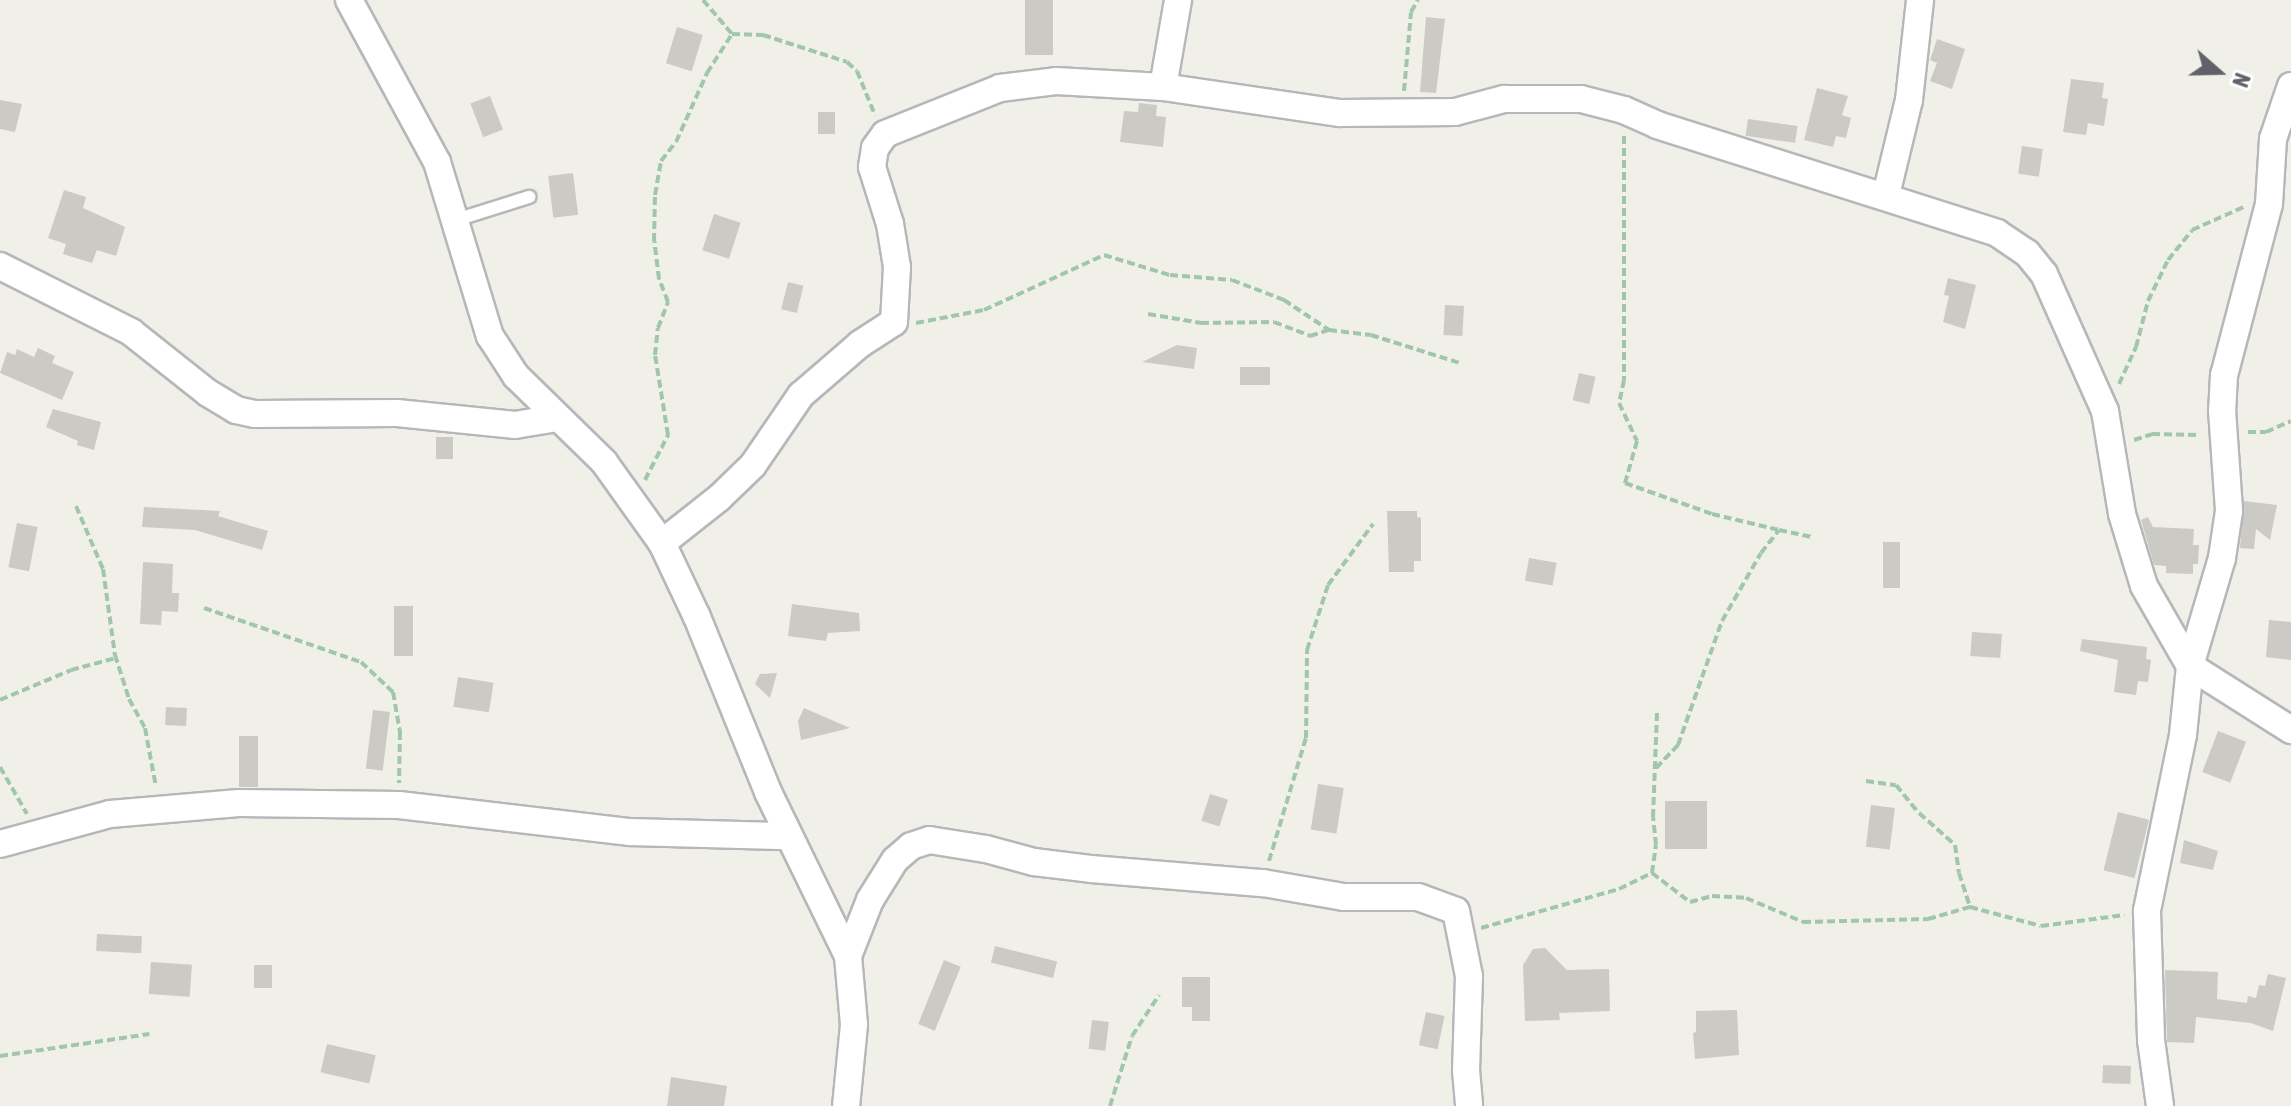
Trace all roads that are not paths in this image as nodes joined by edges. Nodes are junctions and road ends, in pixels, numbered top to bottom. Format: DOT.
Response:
graph roads {
  1 [pos="349,0"];
  2 [pos="1178,0"];
  3 [pos="1920,0"];
  4 [pos="2291,86"];
  5 [pos="1163,87"];
  6 [pos="1886,195"];
  7 [pos="529,197"];
  8 [pos="456,220"];
  9 [pos="0,266"];
  10 [pos="557,418"];
  11 [pos="662,543"];
  12 [pos="2190,666"];
  13 [pos="2291,730"];
  14 [pos="788,836"];
  15 [pos="0,844"];
  16 [pos="848,956"];
  17 [pos="846,1106"];
  18 [pos="1469,1106"];
  19 [pos="2160,1106"];
  1 -- 8 [label="street"];
  2 -- 5 [label="street"];
  3 -- 6 [label="street"];
  4 -- 12 [label="street"];
  5 -- 6 [label="street"];
  5 -- 11 [label="street"];
  6 -- 12 [label="street"];
  7 -- 8 [label="lane"];
  8 -- 10 [label="street"];
  9 -- 10 [label="street"];
  10 -- 11 [label="street"];
  11 -- 14 [label="street"];
  12 -- 13 [label="street"];
  12 -- 19 [label="street"];
  14 -- 15 [label="street"];
  14 -- 16 [label="street"];
  16 -- 17 [label="street"];
  16 -- 18 [label="street"];
}
